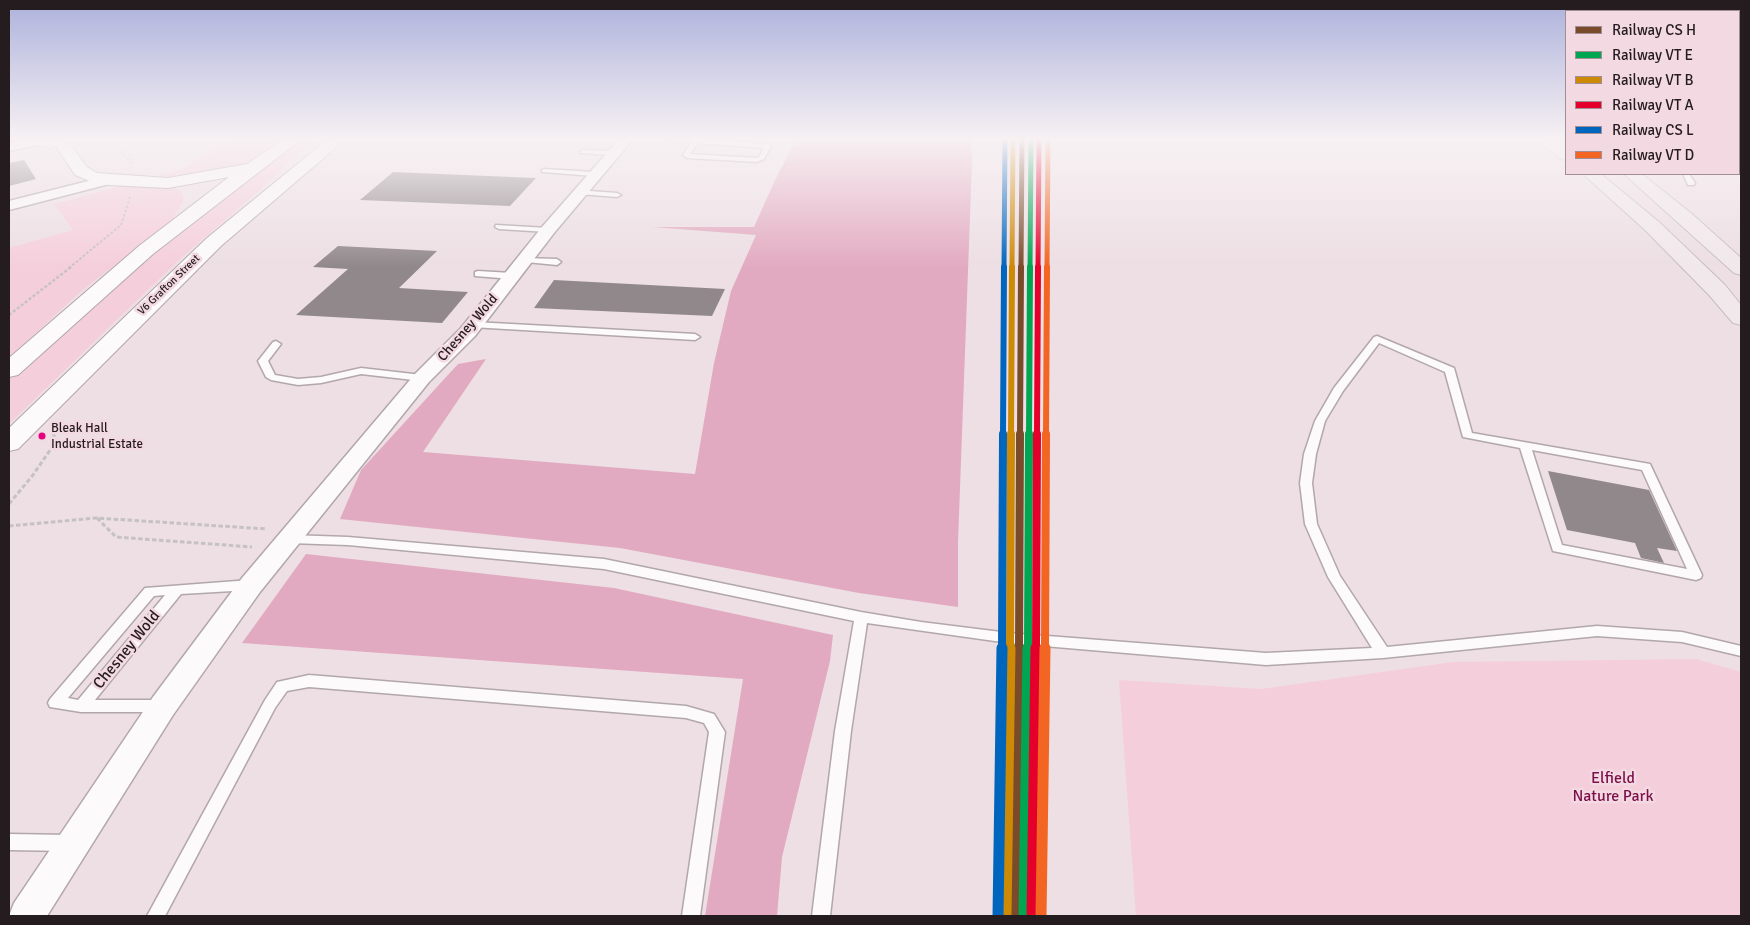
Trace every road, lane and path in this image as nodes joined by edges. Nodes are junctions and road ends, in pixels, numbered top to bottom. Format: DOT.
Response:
graph roads {
  1 [pos="105,181"];
  2 [pos="130,181"];
  3 [pos="180,181"];
  4 [pos="235,181"];
  5 [pos="287,181"];
  6 [pos="588,181"];
  7 [pos="1599,181"];
  8 [pos="1641,181"];
  9 [pos="146,182"];
  10 [pos="168,183"];
  11 [pos="579,192"];
  12 [pos="617,194"];
  13 [pos="9,206"];
  14 [pos="188,217"];
  15 [pos="499,227"];
  16 [pos="548,230"];
  17 [pos="526,260"];
  18 [pos="557,262"];
  19 [pos="1741,269"];
  20 [pos="478,274"];
  21 [pos="512,276"];
  22 [pos="9,315"];
  23 [pos="1741,318"];
  24 [pos="474,325"];
  25 [pos="695,337"];
  26 [pos="276,344"];
  27 [pos="9,370"];
  28 [pos="422,378"];
  29 [pos="49,428"];
  30 [pos="9,443"];
  31 [pos="1525,446"];
  32 [pos="9,504"];
  33 [pos="96,518"];
  34 [pos="9,526"];
  35 [pos="288,540"];
  36 [pos="251,585"];
  37 [pos="177,589"];
  38 [pos="861,617"];
  39 [pos="1741,651"];
  40 [pos="1383,653"];
  41 [pos="81,706"];
  42 [pos="163,706"];
  43 [pos="9,842"];
  44 [pos="73,843"];
  45 [pos="27,916"];
  46 [pos="156,916"];
  47 [pos="691,916"];
  48 [pos="821,916"];
  1 -- 13 [label="street"];
  2 -- 9 [label="street"];
  3 -- 10 [label="street"];
  4 -- 14 [label="street"];
  5 -- 30 [label="street, V6 Grafton Street"];
  6 -- 11 [label="street, Chesney Wold"];
  7 -- 23 [label="highway"];
  8 -- 19 [label="highway"];
  9 -- 10 [label="street"];
  9 -- 22 [label="path"];
  10 -- 14 [label="street"];
  11 -- 12 [label="lane"];
  11 -- 16 [label="street, Chesney Wold"];
  14 -- 27 [label="street"];
  15 -- 16 [label="lane"];
  16 -- 17 [label="street, Chesney Wold"];
  17 -- 18 [label="lane"];
  17 -- 21 [label="street, Chesney Wold"];
  20 -- 21 [label="lane, Chesney Wold"];
  21 -- 24 [label="street, Chesney Wold"];
  24 -- 25 [label="lane"];
  24 -- 28 [label="street, Chesney Wold"];
  26 -- 28 [label="lane"];
  28 -- 35 [label="street, Chesney Wold"];
  29 -- 32 [label="path"];
  31 -- 31 [label="lane"];
  31 -- 40 [label="lane"];
  33 -- 34 [label="path"];
  33 -- 35 [label="path"];
  33 -- 35 [label="path"];
  35 -- 36 [label="street, Chesney Wold"];
  35 -- 38 [label="lane"];
  36 -- 37 [label="lane"];
  36 -- 42 [label="street, Chesney Wold"];
  37 -- 41 [label="lane, Chesney Wold"];
  37 -- 41 [label="lane"];
  38 -- 40 [label="lane"];
  38 -- 48 [label="lane"];
  39 -- 40 [label="lane"];
  41 -- 42 [label="lane, Chesney Wold"];
  42 -- 44 [label="street, Chesney Wold"];
  43 -- 44 [label="lane"];
  44 -- 45 [label="street, Chesney Wold"];
  46 -- 47 [label="lane"];
}
